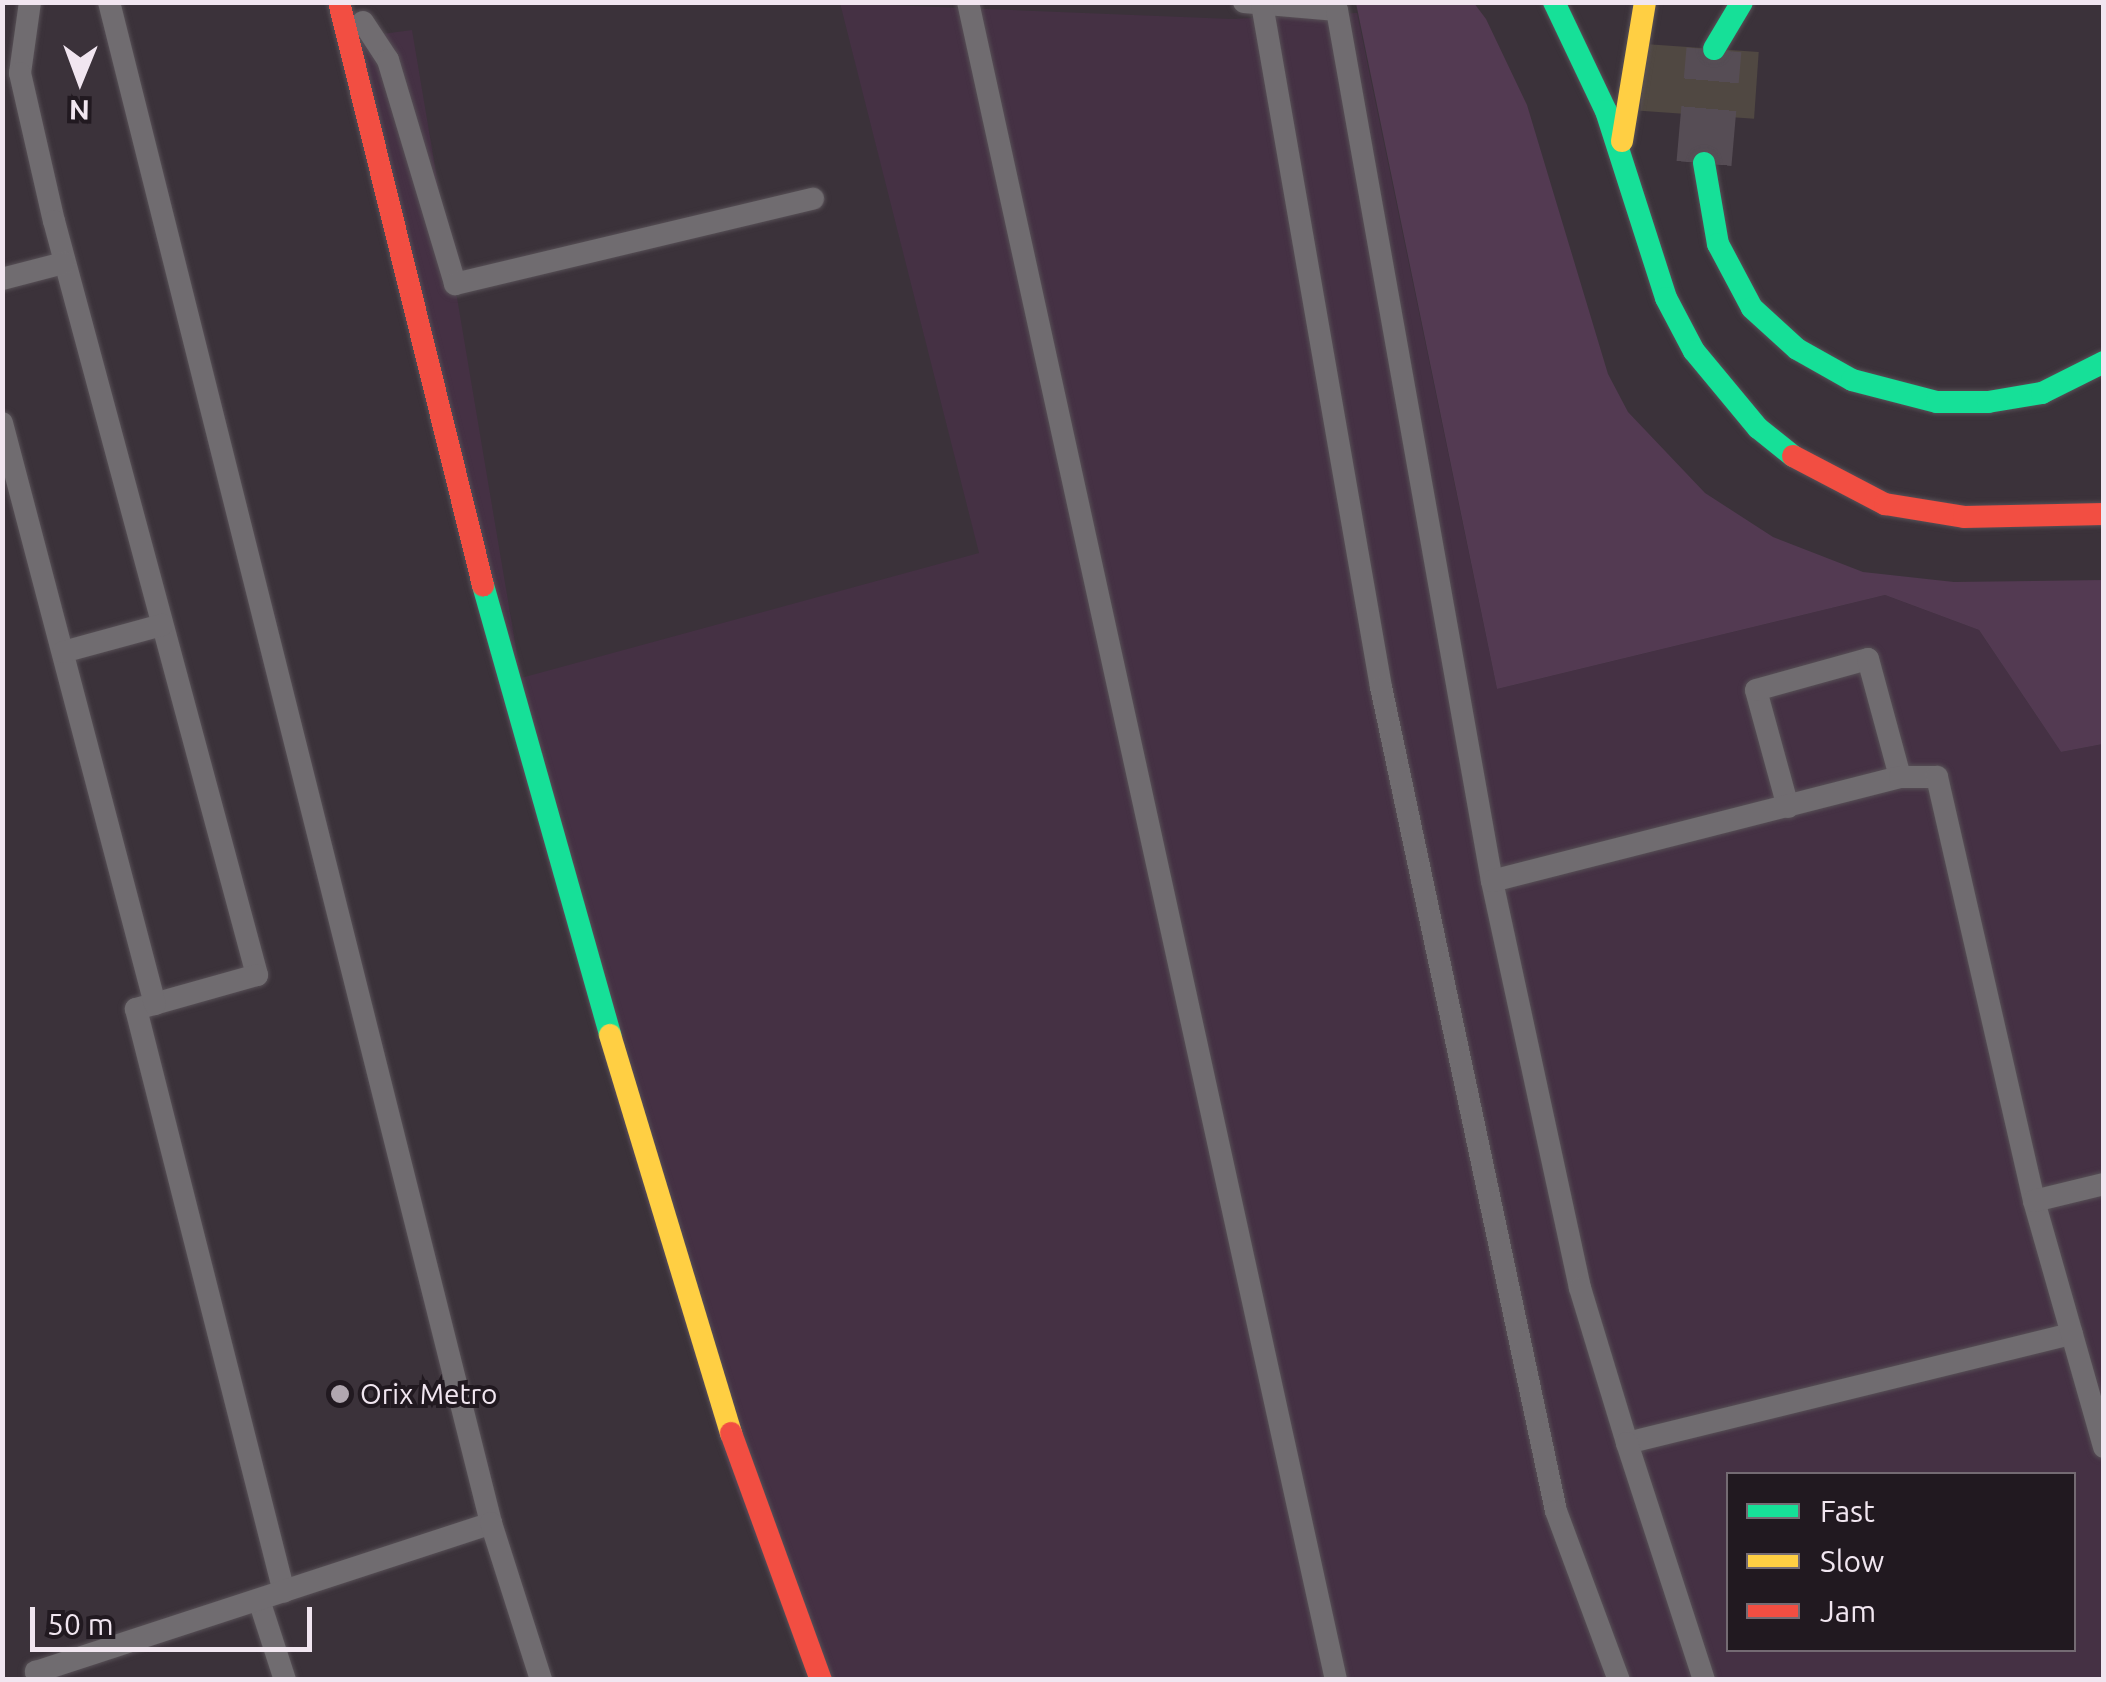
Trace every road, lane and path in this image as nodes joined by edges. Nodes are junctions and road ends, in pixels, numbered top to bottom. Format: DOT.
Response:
graph roads {
  1 [pos="30,2"];
  2 [pos="110,2"];
  3 [pos="339,2"];
  4 [pos="354,2"];
  5 [pos="968,2"];
  6 [pos="1554,2"];
  7 [pos="1645,2"];
  8 [pos="1724,2"];
  9 [pos="1742,2"];
  10 [pos="1253,3"];
  11 [pos="1622,160"];
  12 [pos="1704,163"];
  13 [pos="813,199"];
  14 [pos="64,263"];
  15 [pos="2,279"];
  16 [pos="2104,362"];
  17 [pos="2,423"];
  18 [pos="2104,514"];
  19 [pos="162,625"];
  20 [pos="63,652"];
  21 [pos="1900,777"];
  22 [pos="1788,807"];
  23 [pos="1492,881"];
  24 [pos="155,1004"];
  25 [pos="2104,1184"];
  26 [pos="2034,1201"];
  27 [pos="2072,1334"];
  28 [pos="1627,1443"];
  29 [pos="2104,1447"];
  30 [pos="491,1523"];
  31 [pos="284,1592"];
  32 [pos="259,1600"];
  33 [pos="39,1680"];
  34 [pos="285,1680"];
  35 [pos="540,1680"];
  36 [pos="822,1680"];
  37 [pos="1336,1680"];
  38 [pos="1619,1680"];
  39 [pos="1704,1680"];
  1 -- 14 [label="lane"];
  2 -- 30 [label="lane"];
  3 -- 36 [label="main road"];
  4 -- 13 [label="lane"];
  5 -- 37 [label="lane"];
  6 -- 11 [label="main road"];
  7 -- 11 [label="main road"];
  8 -- 9 [label="main road"];
  10 -- 23 [label="lane"];
  10 -- 38 [label="lane"];
  11 -- 18 [label="main road"];
  12 -- 16 [label="main road"];
  14 -- 15 [label="lane"];
  14 -- 19 [label="lane"];
  17 -- 20 [label="lane"];
  19 -- 20 [label="lane"];
  19 -- 24 [label="lane"];
  20 -- 24 [label="lane"];
  21 -- 22 [label="lane"];
  21 -- 22 [label="lane"];
  21 -- 26 [label="lane"];
  22 -- 23 [label="lane"];
  23 -- 28 [label="lane"];
  24 -- 31 [label="lane"];
  25 -- 26 [label="lane"];
  26 -- 27 [label="lane"];
  27 -- 28 [label="lane"];
  27 -- 29 [label="lane"];
  28 -- 39 [label="lane"];
  30 -- 31 [label="lane"];
  30 -- 35 [label="lane"];
  31 -- 32 [label="lane"];
  32 -- 33 [label="lane"];
  32 -- 34 [label="lane"];
}
